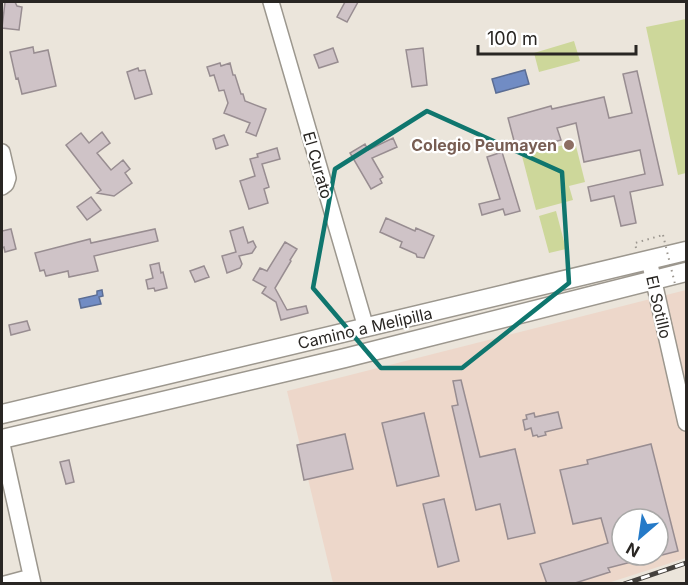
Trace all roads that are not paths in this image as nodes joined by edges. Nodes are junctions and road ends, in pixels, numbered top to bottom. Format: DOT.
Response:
graph roads {
  1 [pos="270,2"];
  2 [pos="2,152"];
  3 [pos="2,187"];
  4 [pos="687,251"];
  5 [pos="649,260"];
  6 [pos="681,278"];
  7 [pos="653,280"];
  8 [pos="366,328"];
  9 [pos="2,414"];
  10 [pos="687,423"];
  11 [pos="2,439"];
  12 [pos="2,444"];
  13 [pos="8,508"];
  14 [pos="32,580"];
  15 [pos="4,584"];
  1 -- 8 [label="street, El Curato"];
  2 -- 3 [label="street"];
  4 -- 5 [label="main road, Camino a Melipilla"];
  5 -- 7 [label="street, El Sotillo"];
  5 -- 8 [label="main road, Camino a Melipilla"];
  6 -- 7 [label="main road, Camino a Melipilla"];
  7 -- 10 [label="street, El Sotillo"];
  7 -- 11 [label="main road, Camino a Melipilla"];
  8 -- 9 [label="main road, Camino a Melipilla"];
  12 -- 13 [label="street"];
  13 -- 14 [label="street"];
  14 -- 15 [label="street"];
}
